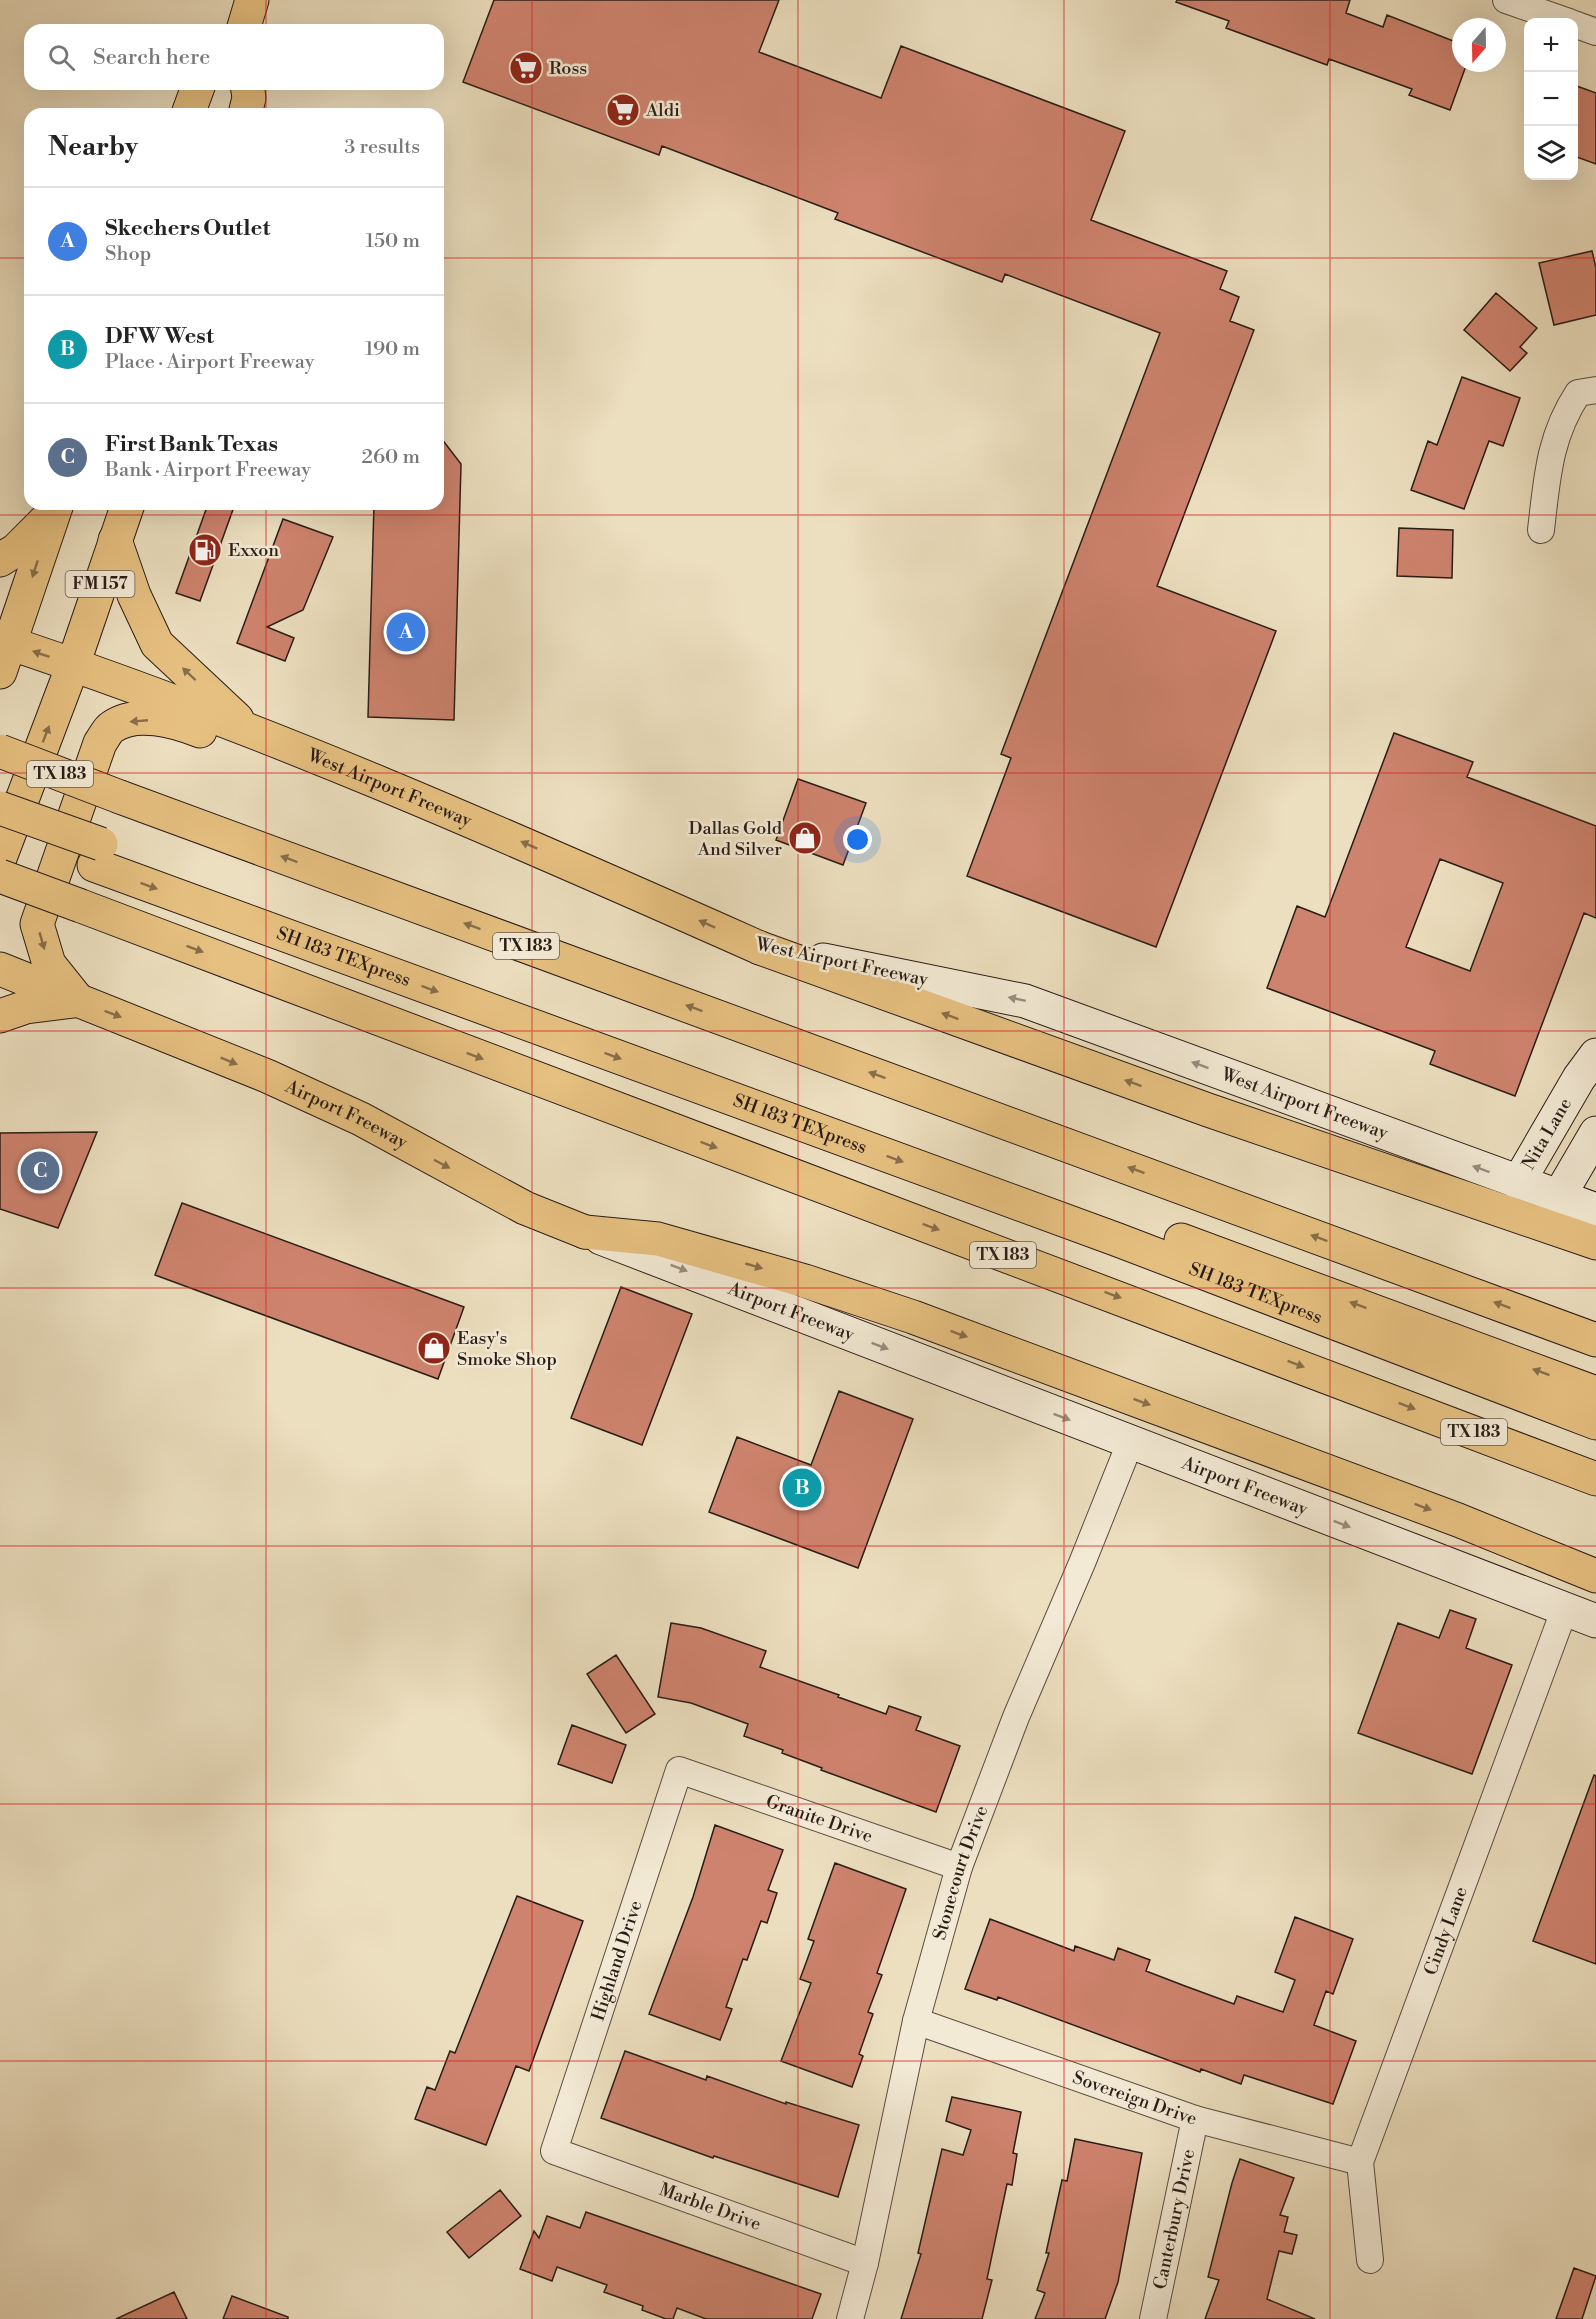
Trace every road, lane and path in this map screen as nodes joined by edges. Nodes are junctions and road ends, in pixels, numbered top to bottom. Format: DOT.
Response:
graph roads {
  1 [pos="252,0"];
  2 [pos="1513,1"];
  3 [pos="1558,18"];
  4 [pos="245,24"];
  5 [pos="1578,25"];
  6 [pos="1596,32"];
  7 [pos="197,90"];
  8 [pos="248,90"];
  9 [pos="190,108"];
  10 [pos="246,108"];
  11 [pos="1596,390"];
  12 [pos="54,510"];
  13 [pos="55,510"];
  14 [pos="126,510"];
  15 [pos="1541,530"];
  16 [pos="115,540"];
  17 [pos="0,560"];
  18 [pos="3,652"];
  19 [pos="73,665"];
  20 [pos="247,728"];
  21 [pos="278,741"];
  22 [pos="0,751"];
  23 [pos="6,816"];
  24 [pos="97,855"];
  25 [pos="0,858"];
  26 [pos="0,876"];
  27 [pos="760,948"];
  28 [pos="0,969"];
  29 [pos="79,1001"];
  30 [pos="0,1016"];
  31 [pos="1596,1055"];
  32 [pos="1208,1110"];
  33 [pos="1596,1132"];
  34 [pos="1518,1183"];
  35 [pos="1558,1198"];
  36 [pos="1596,1210"];
  37 [pos="585,1232"];
  38 [pos="1596,1243"];
  39 [pos="1596,1258"];
  40 [pos="1596,1340"];
  41 [pos="1596,1393"];
  42 [pos="1596,1423"];
  43 [pos="1130,1443"];
  44 [pos="1595,1479"];
  45 [pos="1596,1576"];
  46 [pos="1565,1608"];
  47 [pos="1596,1621"];
  48 [pos="680,1770"];
  49 [pos="959,1867"];
  50 [pos="916,2021"];
  51 [pos="1195,2119"];
  52 [pos="554,2151"];
  53 [pos="1360,2162"];
  54 [pos="1370,2260"];
  55 [pos="865,2263"];
  56 [pos="850,2319"];
  57 [pos="1153,2319"];
  1 -- 4 [label="main road"];
  2 -- 3 [label="street"];
  5 -- 6 [label="street"];
  7 -- 9 [label="main road"];
  8 -- 10 [label="main road"];
  11 -- 15 [label="street"];
  12 -- 17 [label="main road"];
  13 -- 18 [label="main road, one-way"];
  14 -- 16 [label="main road, FM 157"];
  16 -- 19 [label="main road, FM 157"];
  20 -- 16 [label="main road, one-way"];
  19 -- 18 [label="main road, West Airport Freeway, one-way"];
  19 -- 20 [label="main road, West Airport Freeway"];
  23 -- 19 [label="main road, FM 157, one-way"];
  20 -- 21 [label="main road, West Airport Freeway"];
  27 -- 21 [label="main road, West Airport Freeway, one-way"];
  21 -- 29 [label="main road, one-way"];
  40 -- 22 [label="main road, TX 183, one-way, bridge"];
  23 -- 24 [label="main road, SH 183 TEXpress"];
  23 -- 25 [label="main road, FM 157"];
  41 -- 24 [label="main road, SH 183 TEXpress, one-way"];
  24 -- 42 [label="main road, SH 183 TEXpress, one-way"];
  26 -- 44 [label="main road, TX 183, one-way, bridge"];
  32 -- 27 [label="main road, one-way"];
  34 -- 27 [label="main road, West Airport Freeway, one-way"];
  28 -- 29 [label="main road, Airport Freeway"];
  29 -- 30 [label="main road"];
  29 -- 37 [label="main road, Airport Freeway, one-way"];
  31 -- 34 [label="main road, Nita Lane"];
  32 -- 38 [label="main road"];
  32 -- 39 [label="main road"];
  33 -- 35 [label="main road"];
  34 -- 35 [label="main road, West Airport Freeway"];
  35 -- 36 [label="main road, West Airport Freeway"];
  37 -- 43 [label="main road, Airport Freeway, one-way"];
  37 -- 45 [label="main road, one-way"];
  43 -- 46 [label="main road, Airport Freeway, one-way"];
  43 -- 49 [label="street, Stonecourt Drive"];
  46 -- 47 [label="main road, Airport Freeway"];
  46 -- 53 [label="street, Cindy Lane"];
  48 -- 49 [label="street, Granite Drive"];
  48 -- 52 [label="street, Highland Drive"];
  49 -- 50 [label="street, Stonecourt Drive"];
  50 -- 51 [label="street, Sovereign Drive"];
  50 -- 55 [label="street, Stonecourt Drive"];
  51 -- 53 [label="street, Sovereign Drive"];
  51 -- 57 [label="street, Canterbury Drive"];
  52 -- 55 [label="street, Marble Drive"];
  53 -- 54 [label="street, Cindy Lane"];
  55 -- 56 [label="street, Stonecourt Drive"];
}
